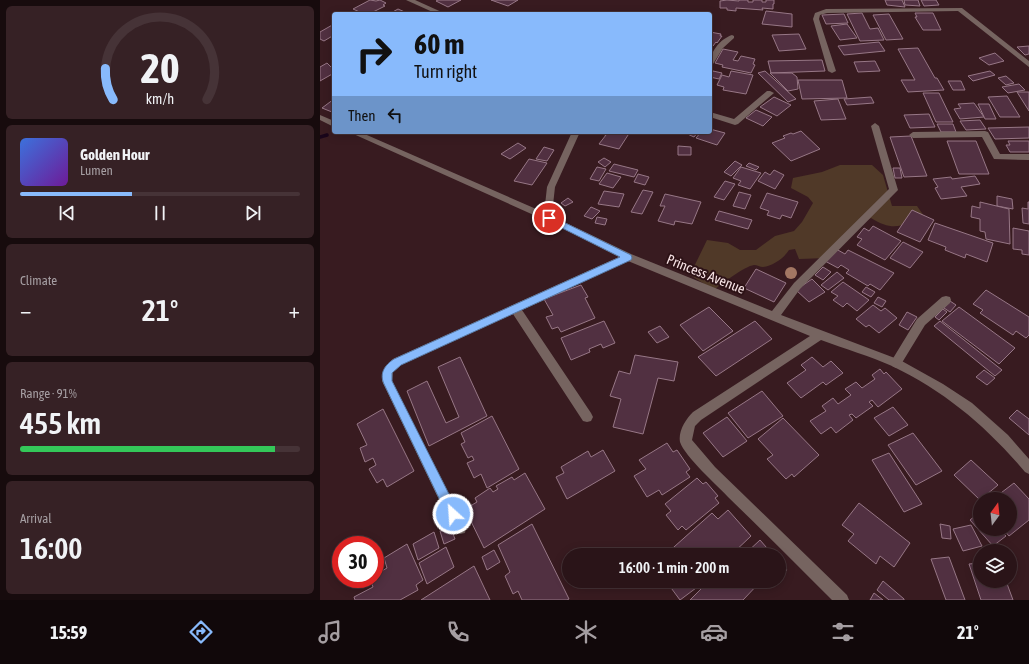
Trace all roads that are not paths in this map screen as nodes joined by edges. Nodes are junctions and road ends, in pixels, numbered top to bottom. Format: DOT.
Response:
graph roads {
  1 [pos="409,0"];
  2 [pos="427,0"];
  3 [pos="420,4"];
  4 [pos="438,12"];
  5 [pos="732,37"];
  6 [pos="712,59"];
  7 [pos="1029,65"];
  8 [pos="832,71"];
  9 [pos="770,93"];
  10 [pos="712,115"];
  11 [pos="320,117"];
  12 [pos="332,123"];
  13 [pos="875,126"];
  14 [pos="358,134"];
  15 [pos="575,134"];
  16 [pos="913,135"];
  17 [pos="1029,157"];
  18 [pos="559,223"];
  19 [pos="628,258"];
  20 [pos="946,300"];
  21 [pos="515,308"];
  22 [pos="774,316"];
  23 [pos="820,335"];
  24 [pos="896,363"];
  25 [pos="587,417"];
  26 [pos="1029,468"];
  27 [pos="460,528"];
  28 [pos="842,600"];
  1 -- 3 [label="street"];
  2 -- 3 [label="street"];
  3 -- 4 [label="street"];
  5 -- 6 [label="street"];
  7 -- 8 [label="street"];
  9 -- 10 [label="street"];
  11 -- 12 [label="street"];
  13 -- 22 [label="street"];
  14 -- 18 [label="street, Princess Avenue"];
  15 -- 18 [label="street"];
  16 -- 17 [label="street"];
  18 -- 19 [label="street, Princess Avenue"];
  19 -- 21 [label="street"];
  19 -- 22 [label="street, Princess Avenue"];
  20 -- 24 [label="street"];
  21 -- 25 [label="street"];
  21 -- 27 [label="street"];
  22 -- 23 [label="street, Princess Avenue"];
  23 -- 24 [label="street, Princess Avenue"];
  23 -- 28 [label="street"];
  24 -- 26 [label="street, Princess Avenue"];
}
